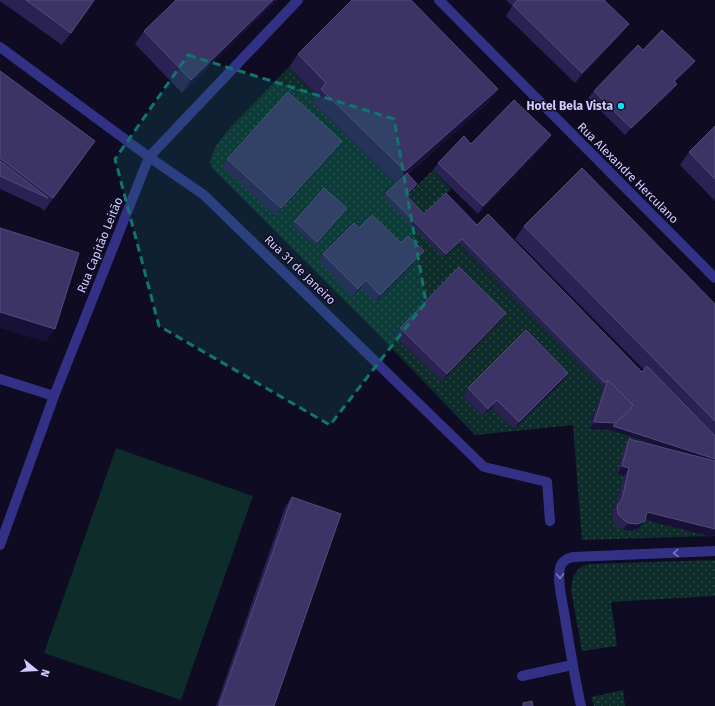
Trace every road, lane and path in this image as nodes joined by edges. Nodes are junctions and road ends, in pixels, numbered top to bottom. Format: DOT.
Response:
graph roads {
  1 [pos="298,0"];
  2 [pos="439,0"];
  3 [pos="0,48"];
  4 [pos="149,157"];
  5 [pos="715,278"];
  6 [pos="0,379"];
  7 [pos="54,396"];
  8 [pos="550,521"];
  9 [pos="0,545"];
  10 [pos="715,551"];
  11 [pos="572,665"];
  12 [pos="522,676"];
  13 [pos="581,706"];
  1 -- 4 [label="street, Rua Capitão Leitão"];
  2 -- 5 [label="street, Rua Alexandre Herculano"];
  3 -- 4 [label="street, Rua 31 de Janeiro"];
  4 -- 7 [label="street, Rua Capitão Leitão"];
  4 -- 8 [label="street, Rua 31 de Janeiro"];
  6 -- 7 [label="street"];
  7 -- 9 [label="street, Rua Capitão Leitão"];
  10 -- 11 [label="street, one-way"];
  11 -- 12 [label="street"];
  11 -- 13 [label="street"];
}
